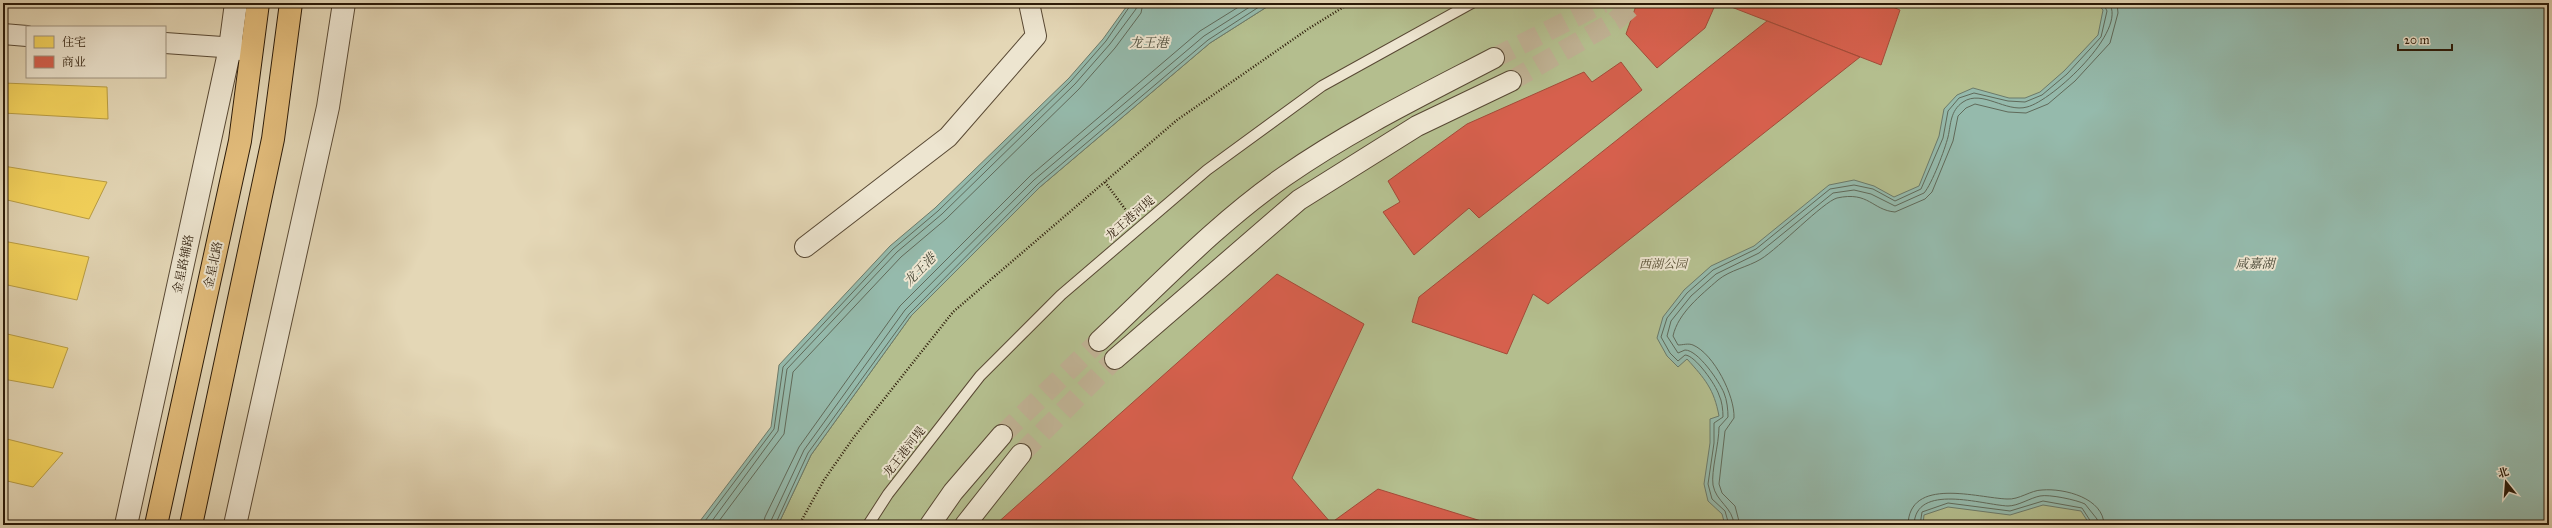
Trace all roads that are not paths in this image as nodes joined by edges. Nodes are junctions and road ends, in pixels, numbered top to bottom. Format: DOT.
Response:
graph roads {
  1 [pos="236,3"];
  2 [pos="258,3"];
  3 [pos="291,3"];
  4 [pos="344,3"];
  5 [pos="1029,3"];
  6 [pos="1472,3"];
  7 [pos="3,34"];
  8 [pos="26,36"];
  9 [pos="166,44"];
  10 [pos="230,48"];
  11 [pos="252,52"];
  12 [pos="1494,58"];
  13 [pos="1511,81"];
  14 [pos="805,247"];
  15 [pos="1099,341"];
  16 [pos="1115,359"];
  17 [pos="1002,435"];
  18 [pos="1021,454"];
  19 [pos="126,525"];
  20 [pos="156,525"];
  21 [pos="191,525"];
  22 [pos="235,525"];
  23 [pos="868,525"];
  24 [pos="930,525"];
  25 [pos="965,525"];
  1 -- 10 [label="street, 金星路辅路"];
  2 -- 11 [label="main road, 金星北路"];
  3 -- 21 [label="main road"];
  4 -- 22 [label="street"];
  5 -- 14 [label="street"];
  6 -- 23 [label="lane, 龙王港河堤"];
  7 -- 8 [label="street"];
  9 -- 10 [label="street"];
  10 -- 11 [label="street"];
  10 -- 19 [label="street, 金星路辅路"];
  11 -- 20 [label="main road, 金星北路"];
  12 -- 15 [label="street"];
  13 -- 16 [label="street"];
  17 -- 24 [label="street"];
  18 -- 25 [label="street"];
}
